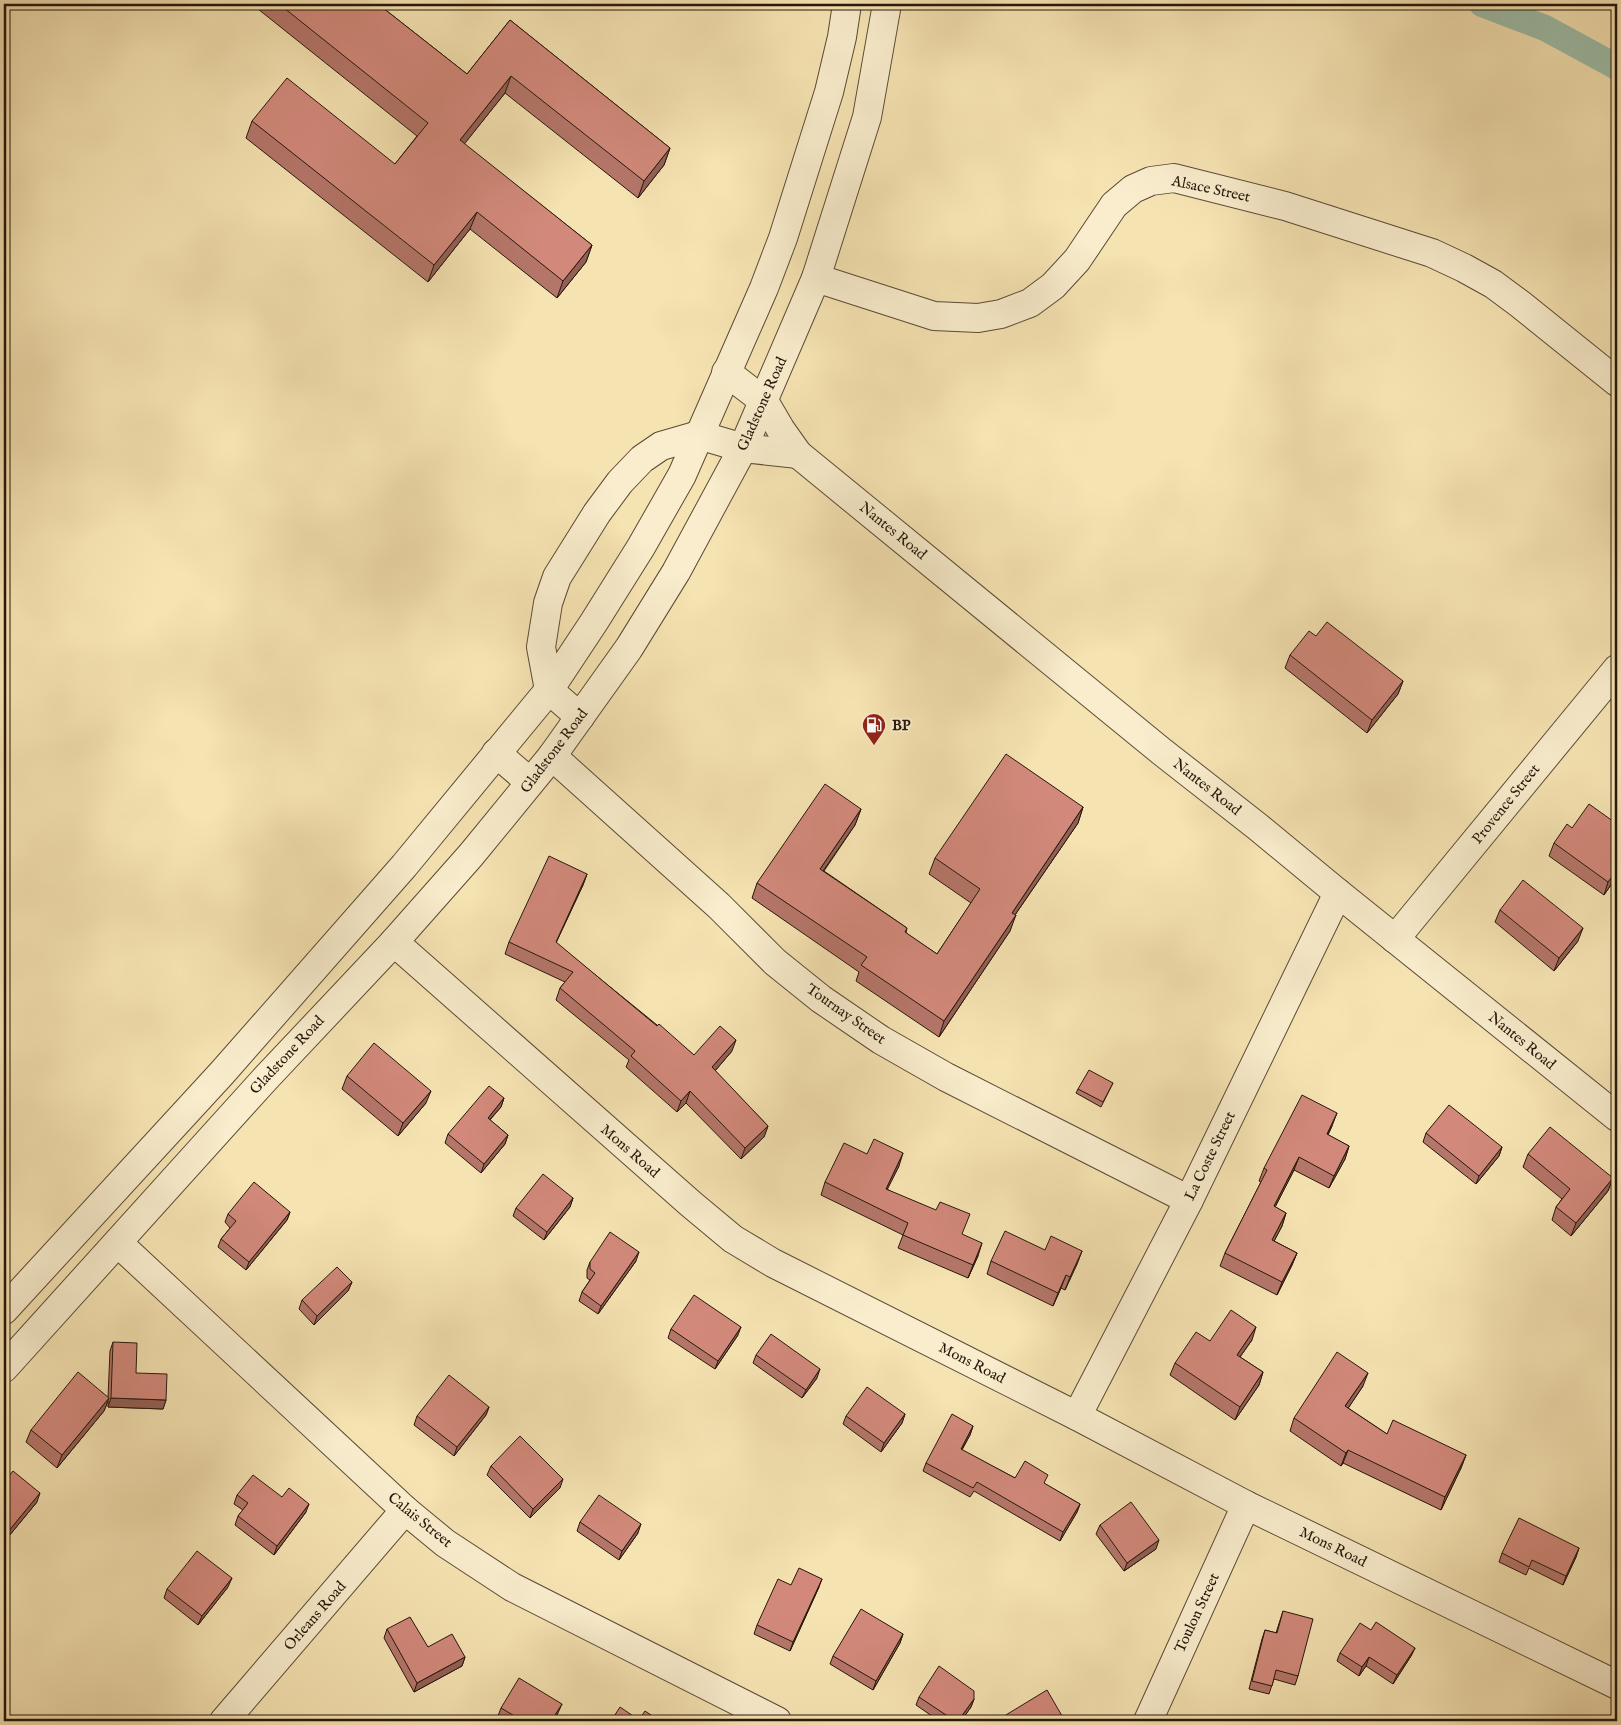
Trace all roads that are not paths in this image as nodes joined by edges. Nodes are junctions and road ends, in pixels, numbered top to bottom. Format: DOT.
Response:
graph roads {
  1 [pos="846,4"];
  2 [pos="887,4"];
  3 [pos="783,238"];
  4 [pos="825,249"];
  5 [pos="816,278"];
  6 [pos="764,288"];
  7 [pos="805,304"];
  8 [pos="726,372"];
  9 [pos="1617,382"];
  10 [pos="764,401"];
  11 [pos="699,435"];
  12 [pos="743,448"];
  13 [pos="798,454"];
  14 [pos="1617,669"];
  15 [pos="549,690"];
  16 [pos="580,717"];
  17 [pos="496,753"];
  18 [pos="552,756"];
  19 [pos="530,782"];
  20 [pos="385,887"];
  21 [pos="1338,893"];
  22 [pos="417,916"];
  23 [pos="340,938"];
  24 [pos="1396,939"];
  25 [pos="394,942"];
  26 [pos="372,965"];
  27 [pos="1617,1117"];
  28 [pos="111,1193"];
  29 [pos="1189,1200"];
  30 [pos="141,1218"];
  31 [pos="67,1241"];
  32 [pos="118,1243"];
  33 [pos="96,1267"];
  34 [pos="4,1310"];
  35 [pos="4,1368"];
  36 [pos="1077,1416"];
  37 [pos="1246,1505"];
  38 [pos="405,1510"];
  39 [pos="1617,1685"];
  40 [pos="224,1721"];
  41 [pos="777,1721"];
  42 [pos="1148,1721"];
  1 -- 3 [label="street"];
  2 -- 4 [label="street, Gladstone Road"];
  3 -- 4 [label="street"];
  3 -- 6 [label="street"];
  4 -- 5 [label="street, Gladstone Road"];
  5 -- 7 [label="street, Gladstone Road"];
  5 -- 9 [label="street, Alsace Street"];
  6 -- 7 [label="street"];
  6 -- 8 [label="street"];
  7 -- 10 [label="street, Gladstone Road"];
  8 -- 10 [label="street, Nantes Road"];
  8 -- 11 [label="street"];
  10 -- 12 [label="street, Gladstone Road"];
  10 -- 13 [label="street, Nantes Road"];
  11 -- 12 [label="street"];
  11 -- 15 [label="street"];
  11 -- 15 [label="street"];
  12 -- 13 [label="street"];
  12 -- 16 [label="street, Gladstone Road"];
  13 -- 21 [label="street, Nantes Road"];
  14 -- 24 [label="street, Provence Street"];
  15 -- 16 [label="street"];
  15 -- 17 [label="street"];
  16 -- 18 [label="street, Gladstone Road"];
  17 -- 19 [label="street"];
  17 -- 20 [label="street"];
  18 -- 19 [label="street, Gladstone Road"];
  18 -- 29 [label="street, Tournay Street"];
  19 -- 22 [label="street, Gladstone Road"];
  20 -- 22 [label="street"];
  20 -- 23 [label="street"];
  21 -- 24 [label="street, Nantes Road"];
  21 -- 29 [label="street, La Coste Street"];
  22 -- 25 [label="street, Gladstone Road"];
  23 -- 26 [label="street"];
  23 -- 28 [label="street"];
  24 -- 27 [label="street, Nantes Road"];
  25 -- 26 [label="street, Gladstone Road"];
  25 -- 36 [label="street, Mons Road"];
  26 -- 30 [label="street, Gladstone Road"];
  28 -- 30 [label="street"];
  28 -- 31 [label="street"];
  29 -- 36 [label="street, La Coste Street"];
  30 -- 32 [label="street, Gladstone Road"];
  31 -- 33 [label="street"];
  31 -- 34 [label="street"];
  32 -- 33 [label="street, Gladstone Road"];
  32 -- 38 [label="street, Calais Street"];
  33 -- 35 [label="street, Gladstone Road"];
  36 -- 37 [label="street, Mons Road"];
  37 -- 39 [label="street, Mons Road"];
  37 -- 42 [label="street, Toulon Street"];
  38 -- 40 [label="street, Orleans Road"];
  38 -- 41 [label="street, Calais Street"];
}
